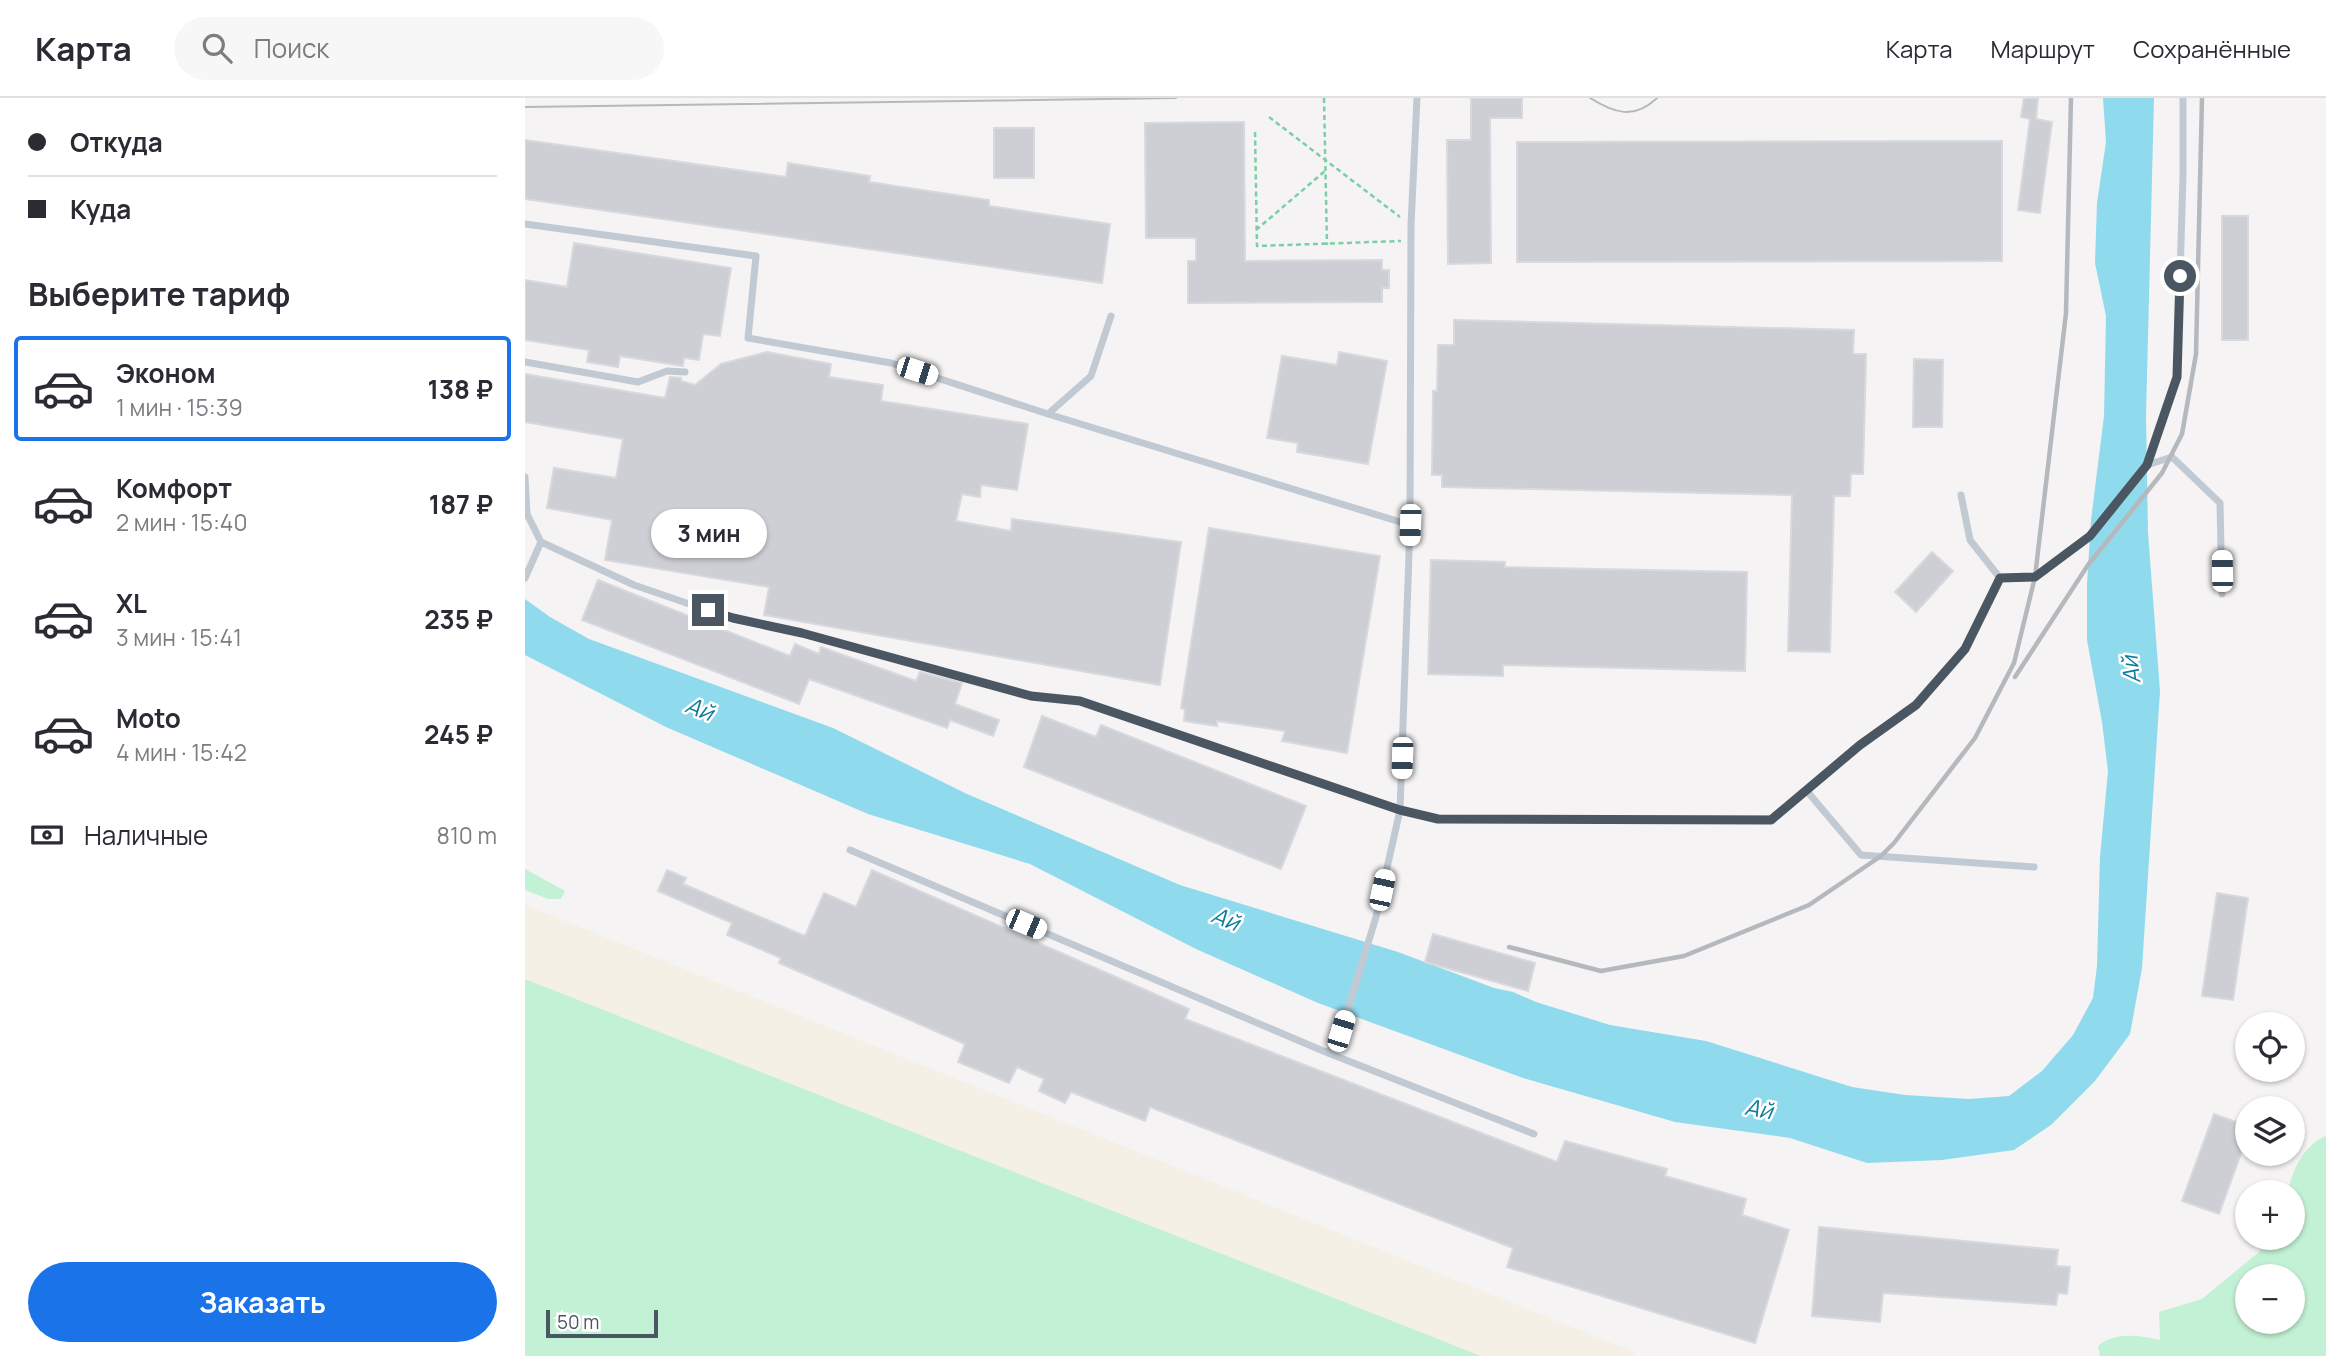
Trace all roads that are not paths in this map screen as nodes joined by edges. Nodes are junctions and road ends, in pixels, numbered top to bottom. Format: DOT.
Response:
graph roads {
  1 [pos="1417,98"];
  2 [pos="2183,98"];
  3 [pos="525,224"];
  4 [pos="1111,316"];
  5 [pos="525,362"];
  6 [pos="685,372"];
  7 [pos="1048,414"];
  8 [pos="2147,465"];
  9 [pos="525,477"];
  10 [pos="1961,495"];
  11 [pos="1410,525"];
  12 [pos="541,542"];
  13 [pos="526,576"];
  14 [pos="2000,578"];
  15 [pos="2222,594"];
  16 [pos="1806,790"];
  17 [pos="1400,810"];
  18 [pos="850,850"];
  19 [pos="2034,867"];
  20 [pos="1328,1053"];
  21 [pos="1534,1134"];
  1 -- 11 [label="lane"];
  2 -- 8 [label="lane"];
  3 -- 7 [label="lane"];
  4 -- 7 [label="lane"];
  5 -- 6 [label="lane"];
  7 -- 11 [label="lane"];
  8 -- 14 [label="lane"];
  8 -- 15 [label="lane"];
  9 -- 12 [label="lane"];
  10 -- 14 [label="lane"];
  11 -- 17 [label="lane"];
  12 -- 13 [label="lane"];
  12 -- 17 [label="lane"];
  14 -- 16 [label="lane"];
  16 -- 17 [label="lane"];
  16 -- 19 [label="lane"];
  17 -- 20 [label="lane"];
  18 -- 20 [label="lane"];
  20 -- 21 [label="lane"];
}
